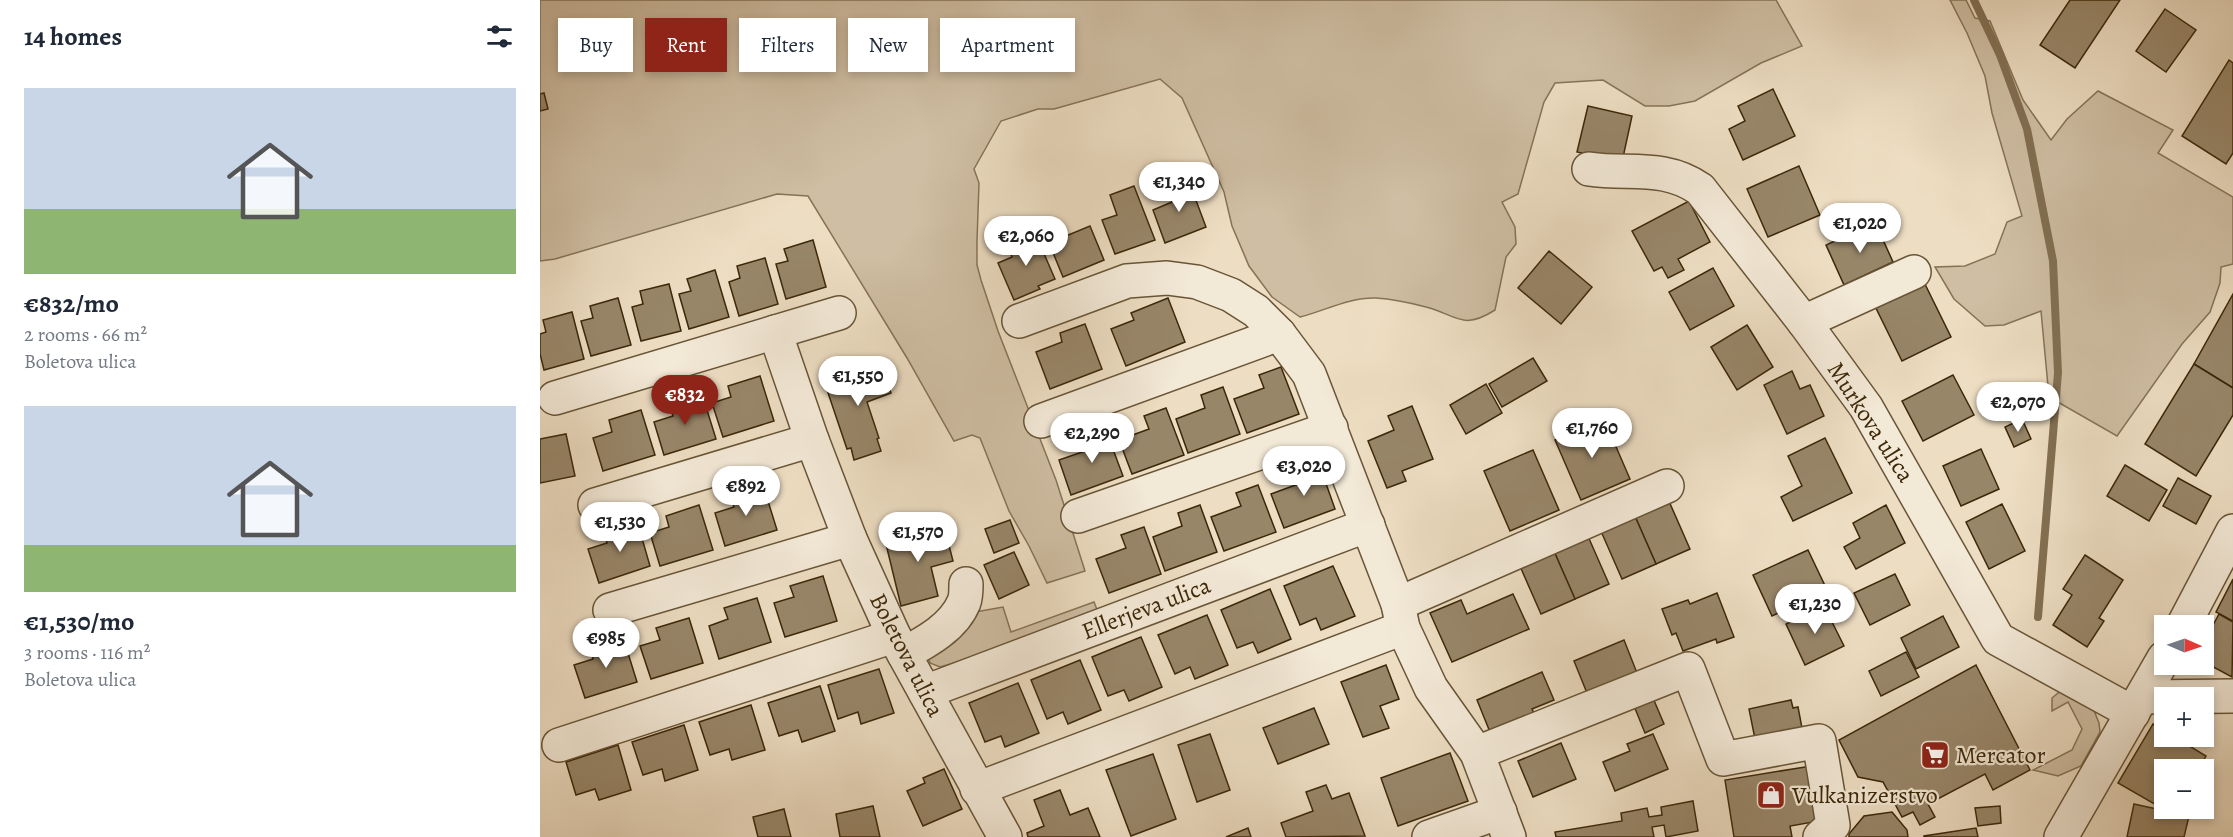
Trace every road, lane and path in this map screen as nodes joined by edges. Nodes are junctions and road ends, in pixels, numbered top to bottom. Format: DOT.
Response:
graph roads {
  1 [pos="1588,169"];
  2 [pos="1914,272"];
  3 [pos="839,313"];
  4 [pos="1020,321"];
  5 [pos="1804,322"];
  6 [pos="775,332"];
  7 [pos="1279,334"];
  8 [pos="555,398"];
  9 [pos="1041,420"];
  10 [pos="1331,428"];
  11 [pos="813,440"];
  12 [pos="1667,486"];
  13 [pos="595,505"];
  14 [pos="1078,516"];
  15 [pos="1368,525"];
  16 [pos="2233,531"];
  17 [pos="850,538"];
  18 [pos="966,584"];
  19 [pos="610,610"];
  20 [pos="2189,615"];
  21 [pos="1401,616"];
  22 [pos="899,645"];
  23 [pos="2154,675"];
  24 [pos="925,692"];
  25 [pos="2233,696"];
  26 [pos="2137,705"];
  27 [pos="559,745"];
  28 [pos="1477,753"];
  29 [pos="977,789"];
  30 [pos="1505,824"];
  31 [pos="1005,837"];
  32 [pos="1429,837"];
  33 [pos="1820,837"];
  34 [pos="2061,837"];
  1 -- 5 [label="street, Murkova ulica"];
  2 -- 5 [label="street"];
  3 -- 6 [label="street"];
  4 -- 7 [label="street"];
  5 -- 26 [label="street, Murkova ulica"];
  6 -- 8 [label="street"];
  6 -- 11 [label="street, Boletova ulica"];
  7 -- 9 [label="street"];
  7 -- 10 [label="street"];
  10 -- 14 [label="street"];
  10 -- 15 [label="street"];
  11 -- 13 [label="street"];
  11 -- 17 [label="street, Boletova ulica"];
  12 -- 21 [label="street"];
  15 -- 21 [label="street"];
  15 -- 24 [label="street, Ellerjeva ulica"];
  16 -- 20 [label="street"];
  17 -- 19 [label="street"];
  17 -- 22 [label="street, Boletova ulica"];
  18 -- 22 [label="street"];
  21 -- 28 [label="street"];
  21 -- 29 [label="street"];
  22 -- 24 [label="street, Boletova ulica"];
  22 -- 27 [label="street"];
  23 -- 26 [label="street"];
  24 -- 29 [label="street, Boletova ulica"];
  25 -- 26 [label="street"];
  26 -- 34 [label="street"];
  28 -- 30 [label="street"];
  28 -- 33 [label="street"];
  29 -- 31 [label="street, Boletova ulica"];
  30 -- 32 [label="street"];
}
